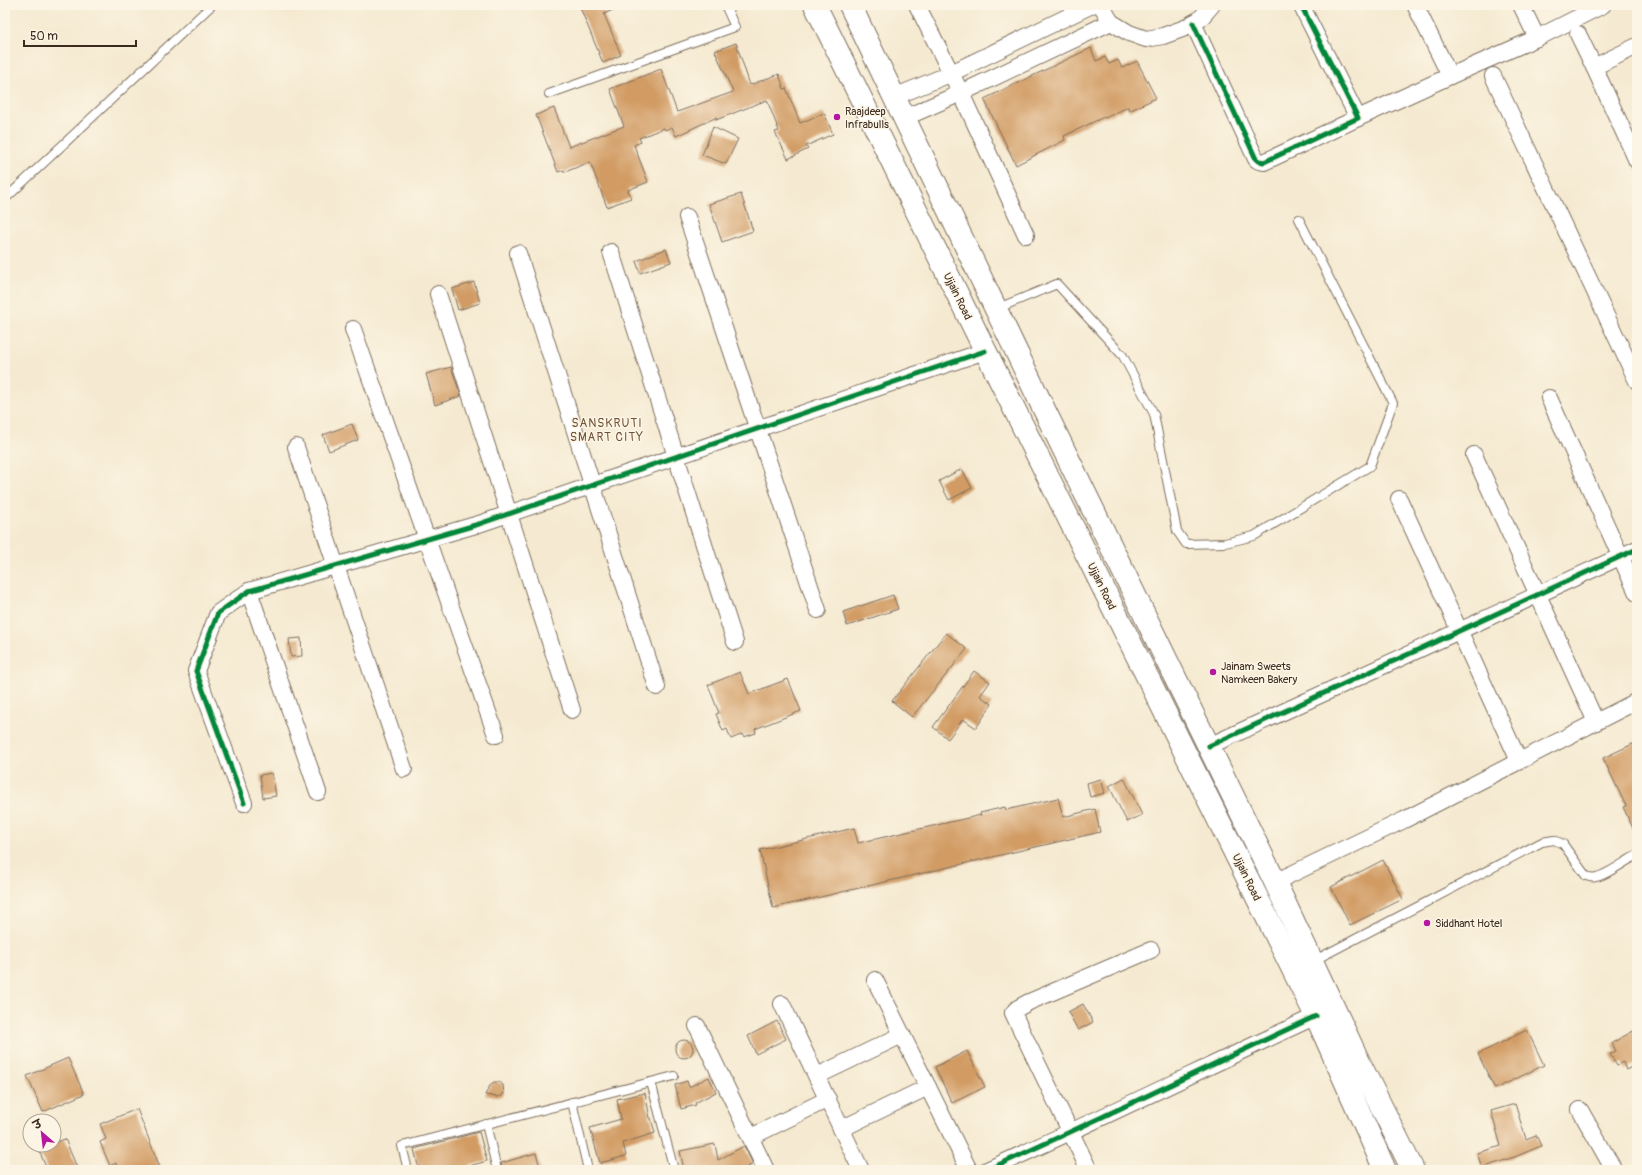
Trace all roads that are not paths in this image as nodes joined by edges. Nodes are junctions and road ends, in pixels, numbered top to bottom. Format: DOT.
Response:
graph roads {
  1 [pos="212,5"];
  2 [pos="725,5"];
  3 [pos="815,5"];
  4 [pos="850,5"];
  5 [pos="917,5"];
  6 [pos="1092,5"];
  7 [pos="1101,5"];
  8 [pos="1212,5"];
  9 [pos="1301,5"];
  10 [pos="1415,5"];
  11 [pos="1521,5"];
  12 [pos="1603,5"];
  13 [pos="1111,22"];
  14 [pos="1193,24"];
  15 [pos="1578,34"];
  16 [pos="1537,38"];
  17 [pos="1013,42"];
  18 [pos="1637,46"];
  19 [pos="1024,63"];
  20 [pos="1594,68"];
  21 [pos="951,73"];
  22 [pos="1450,76"];
  23 [pos="1493,76"];
  24 [pos="960,93"];
  25 [pos="549,94"];
  26 [pos="894,97"];
  27 [pos="904,118"];
  28 [pos="1358,118"];
  29 [pos="1637,161"];
  30 [pos="5,199"];
  31 [pos="687,217"];
  32 [pos="1300,220"];
  33 [pos="1026,235"];
  34 [pos="611,252"];
  35 [pos="518,253"];
  36 [pos="438,294"];
  37 [pos="996,309"];
  38 [pos="353,329"];
  39 [pos="985,351"];
  40 [pos="1637,381"];
  41 [pos="1549,398"];
  42 [pos="758,429"];
  43 [pos="296,447"];
  44 [pos="1474,455"];
  45 [pos="676,457"];
  46 [pos="593,486"];
  47 [pos="1399,499"];
  48 [pos="509,514"];
  49 [pos="427,540"];
  50 [pos="1637,549"];
  51 [pos="1620,557"];
  52 [pos="336,566"];
  53 [pos="249,592"];
  54 [pos="1637,593"];
  55 [pos="1538,594"];
  56 [pos="818,610"];
  57 [pos="1459,630"];
  58 [pos="735,642"];
  59 [pos="657,687"];
  60 [pos="1637,701"];
  61 [pos="572,710"];
  62 [pos="1596,722"];
  63 [pos="496,736"];
  64 [pos="1209,746"];
  65 [pos="1520,761"];
  66 [pos="404,769"];
  67 [pos="318,792"];
  68 [pos="244,803"];
  69 [pos="1637,855"];
  70 [pos="1275,882"];
  71 [pos="1151,950"];
  72 [pos="1312,961"];
  73 [pos="875,980"];
  74 [pos="782,1004"];
  75 [pos="1316,1016"];
  76 [pos="697,1026"];
  77 [pos="902,1035"];
  78 [pos="674,1076"];
  79 [pos="817,1076"];
  80 [pos="650,1082"];
  81 [pos="928,1087"];
  82 [pos="828,1099"];
  83 [pos="572,1102"];
  84 [pos="1580,1110"];
  85 [pos="486,1124"];
  86 [pos="841,1129"];
  87 [pos="1072,1132"];
  88 [pos="751,1137"];
  89 [pos="408,1170"];
  90 [pos="497,1170"];
  91 [pos="588,1170"];
  92 [pos="674,1170"];
  93 [pos="766,1170"];
  94 [pos="861,1170"];
  95 [pos="969,1170"];
  96 [pos="987,1170"];
  97 [pos="1089,1170"];
  98 [pos="1385,1170"];
  99 [pos="1413,1170"];
  100 [pos="1614,1170"];
  1 -- 30 [label="lane"];
  2 -- 25 [label="lane"];
  3 -- 39 [label="main road, Ujjain Road"];
  4 -- 26 [label="main road, Ujjain Road"];
  5 -- 21 [label="street"];
  6 -- 17 [label="street"];
  7 -- 13 [label="street"];
  8 -- 14 [label="street"];
  9 -- 28 [label="street"];
  10 -- 22 [label="street"];
  11 -- 16 [label="street"];
  12 -- 16 [label="street"];
  13 -- 14 [label="street"];
  13 -- 19 [label="street"];
  14 -- 28 [label="street"];
  15 -- 20 [label="street"];
  16 -- 22 [label="street"];
  17 -- 19 [label="street"];
  17 -- 21 [label="street"];
  18 -- 20 [label="street"];
  19 -- 24 [label="street"];
  20 -- 29 [label="street"];
  21 -- 24 [label="street"];
  21 -- 26 [label="street"];
  22 -- 28 [label="street"];
  23 -- 40 [label="street"];
  24 -- 27 [label="street"];
  24 -- 33 [label="street"];
  26 -- 27 [label="main road, Ujjain Road"];
  27 -- 37 [label="main road, Ujjain Road"];
  31 -- 42 [label="street"];
  32 -- 37 [label="lane"];
  34 -- 45 [label="street"];
  35 -- 46 [label="street"];
  36 -- 48 [label="street"];
  37 -- 64 [label="main road, Ujjain Road"];
  38 -- 49 [label="street"];
  39 -- 42 [label="street"];
  39 -- 75 [label="main road, Ujjain Road"];
  41 -- 51 [label="street"];
  42 -- 45 [label="street"];
  42 -- 56 [label="street"];
  43 -- 52 [label="street"];
  44 -- 55 [label="street"];
  45 -- 46 [label="street"];
  45 -- 58 [label="street"];
  46 -- 48 [label="street"];
  46 -- 59 [label="street"];
  47 -- 57 [label="street"];
  48 -- 49 [label="street"];
  48 -- 61 [label="street"];
  49 -- 52 [label="street"];
  49 -- 63 [label="street"];
  50 -- 51 [label="street"];
  51 -- 54 [label="street"];
  51 -- 55 [label="street"];
  52 -- 53 [label="street"];
  52 -- 66 [label="street"];
  53 -- 67 [label="street"];
  53 -- 68 [label="street"];
  55 -- 57 [label="street"];
  55 -- 62 [label="street"];
  57 -- 64 [label="street"];
  57 -- 65 [label="street"];
  60 -- 62 [label="street"];
  62 -- 65 [label="street"];
  64 -- 70 [label="main road, Ujjain Road"];
  65 -- 70 [label="street"];
  69 -- 72 [label="lane"];
  70 -- 72 [label="main road, Ujjain Road"];
  71 -- 87 [label="street"];
  72 -- 99 [label="main road, Ujjain Road"];
  73 -- 77 [label="street"];
  74 -- 79 [label="street"];
  75 -- 87 [label="street"];
  75 -- 98 [label="main road, Ujjain Road"];
  76 -- 88 [label="street"];
  77 -- 79 [label="street"];
  77 -- 81 [label="street"];
  78 -- 80 [label="lane"];
  79 -- 82 [label="street"];
  80 -- 83 [label="lane"];
  80 -- 92 [label="lane"];
  81 -- 86 [label="street"];
  81 -- 95 [label="street"];
  82 -- 86 [label="street"];
  82 -- 88 [label="street"];
  83 -- 85 [label="lane"];
  83 -- 91 [label="lane"];
  84 -- 100 [label="street"];
  85 -- 89 [label="lane"];
  85 -- 90 [label="lane"];
  86 -- 94 [label="street"];
  87 -- 96 [label="street"];
  87 -- 97 [label="street"];
  88 -- 93 [label="street"];
}
